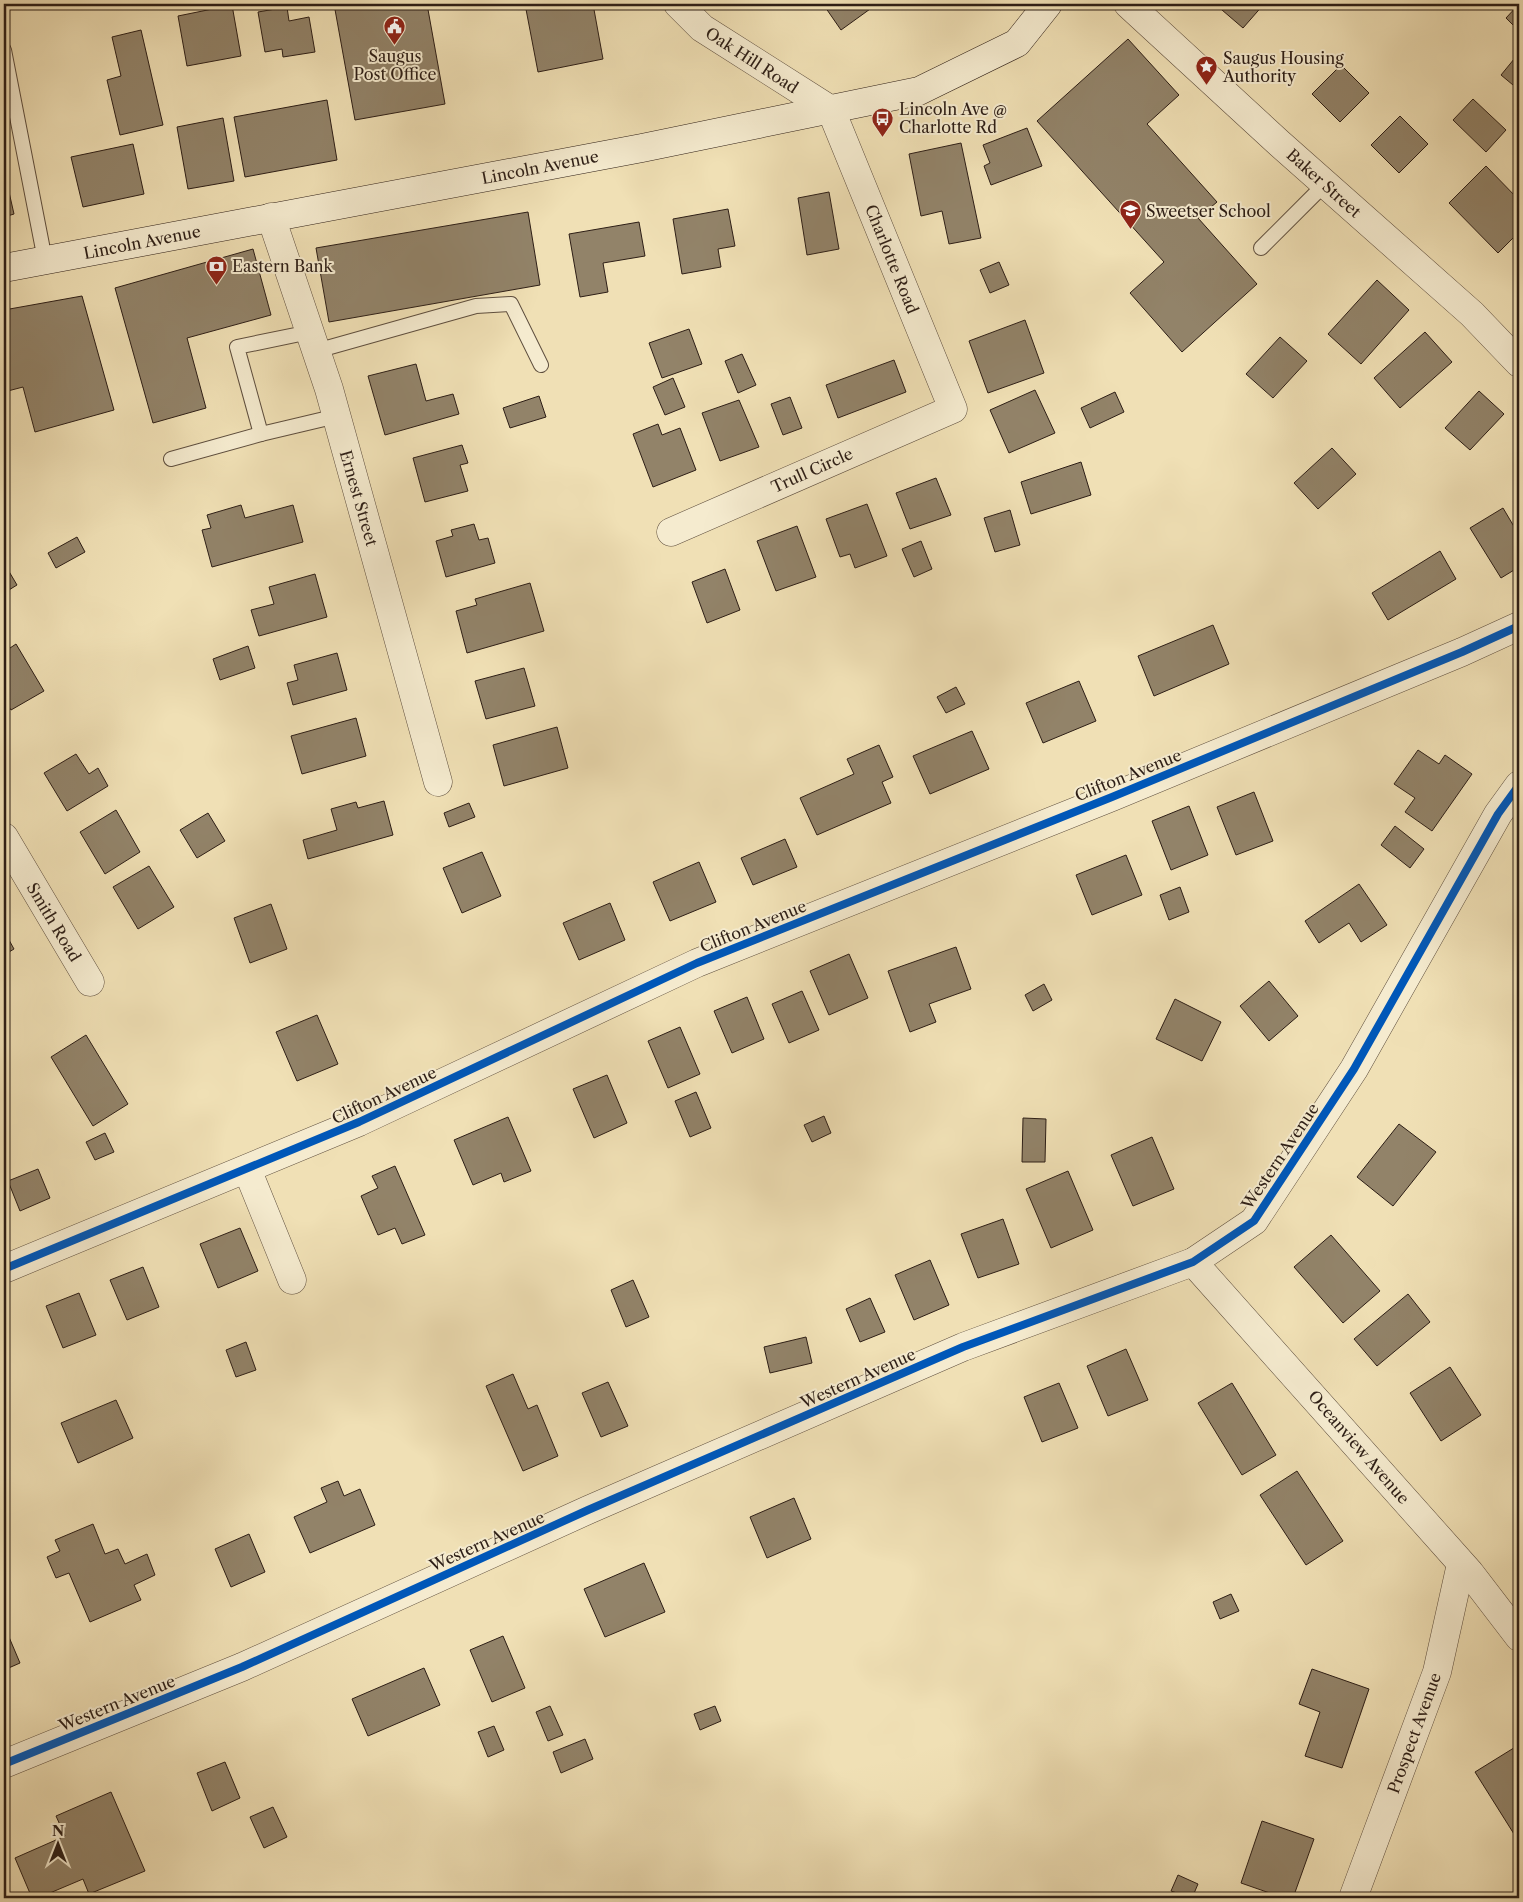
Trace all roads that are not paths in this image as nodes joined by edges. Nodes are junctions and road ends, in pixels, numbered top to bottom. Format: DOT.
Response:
graph roads {
  1 [pos="678,4"];
  2 [pos="1048,4"];
  3 [pos="1128,4"];
  4 [pos="4,50"];
  5 [pos="831,110"];
  6 [pos="1325,184"];
  7 [pos="271,217"];
  8 [pos="1261,248"];
  9 [pos="45,260"];
  10 [pos="4,268"];
  11 [pos="313,342"];
  12 [pos="1518,359"];
  13 [pos="541,365"];
  14 [pos="953,408"];
  15 [pos="336,416"];
  16 [pos="261,434"];
  17 [pos="171,458"];
  18 [pos="671,532"];
  19 [pos="1519,626"];
  20 [pos="438,782"];
  21 [pos="1519,785"];
  22 [pos="4,837"];
  23 [pos="90,982"];
  24 [pos="247,1169"];
  25 [pos="1193,1262"];
  26 [pos="4,1269"];
  27 [pos="292,1280"];
  28 [pos="1462,1564"];
  29 [pos="1519,1637"];
  30 [pos="4,1764"];
  31 [pos="1353,1898"];
  1 -- 5 [label="street, Oak Hill Road"];
  2 -- 5 [label="street, Lincoln Avenue"];
  3 -- 6 [label="street, Baker Street"];
  4 -- 9 [label="lane"];
  5 -- 7 [label="street, Lincoln Avenue"];
  5 -- 14 [label="street, Charlotte Road"];
  6 -- 8 [label="lane"];
  6 -- 12 [label="street, Baker Street"];
  7 -- 9 [label="street, Lincoln Avenue"];
  7 -- 11 [label="street, Ernest Street"];
  9 -- 10 [label="street, Lincoln Avenue"];
  11 -- 13 [label="lane"];
  11 -- 15 [label="street, Ernest Street"];
  11 -- 16 [label="lane"];
  14 -- 18 [label="street, Trull Circle"];
  15 -- 16 [label="lane"];
  15 -- 20 [label="street, Ernest Street"];
  16 -- 17 [label="lane"];
  19 -- 24 [label="street, Clifton Avenue"];
  21 -- 25 [label="street, Western Avenue"];
  22 -- 23 [label="street, Smith Road"];
  24 -- 26 [label="street, Clifton Avenue"];
  24 -- 27 [label="street"];
  25 -- 28 [label="street, Oceanview Avenue"];
  25 -- 30 [label="street, Western Avenue"];
  28 -- 29 [label="street, Oceanview Avenue"];
  28 -- 31 [label="street, Prospect Avenue"];
}
